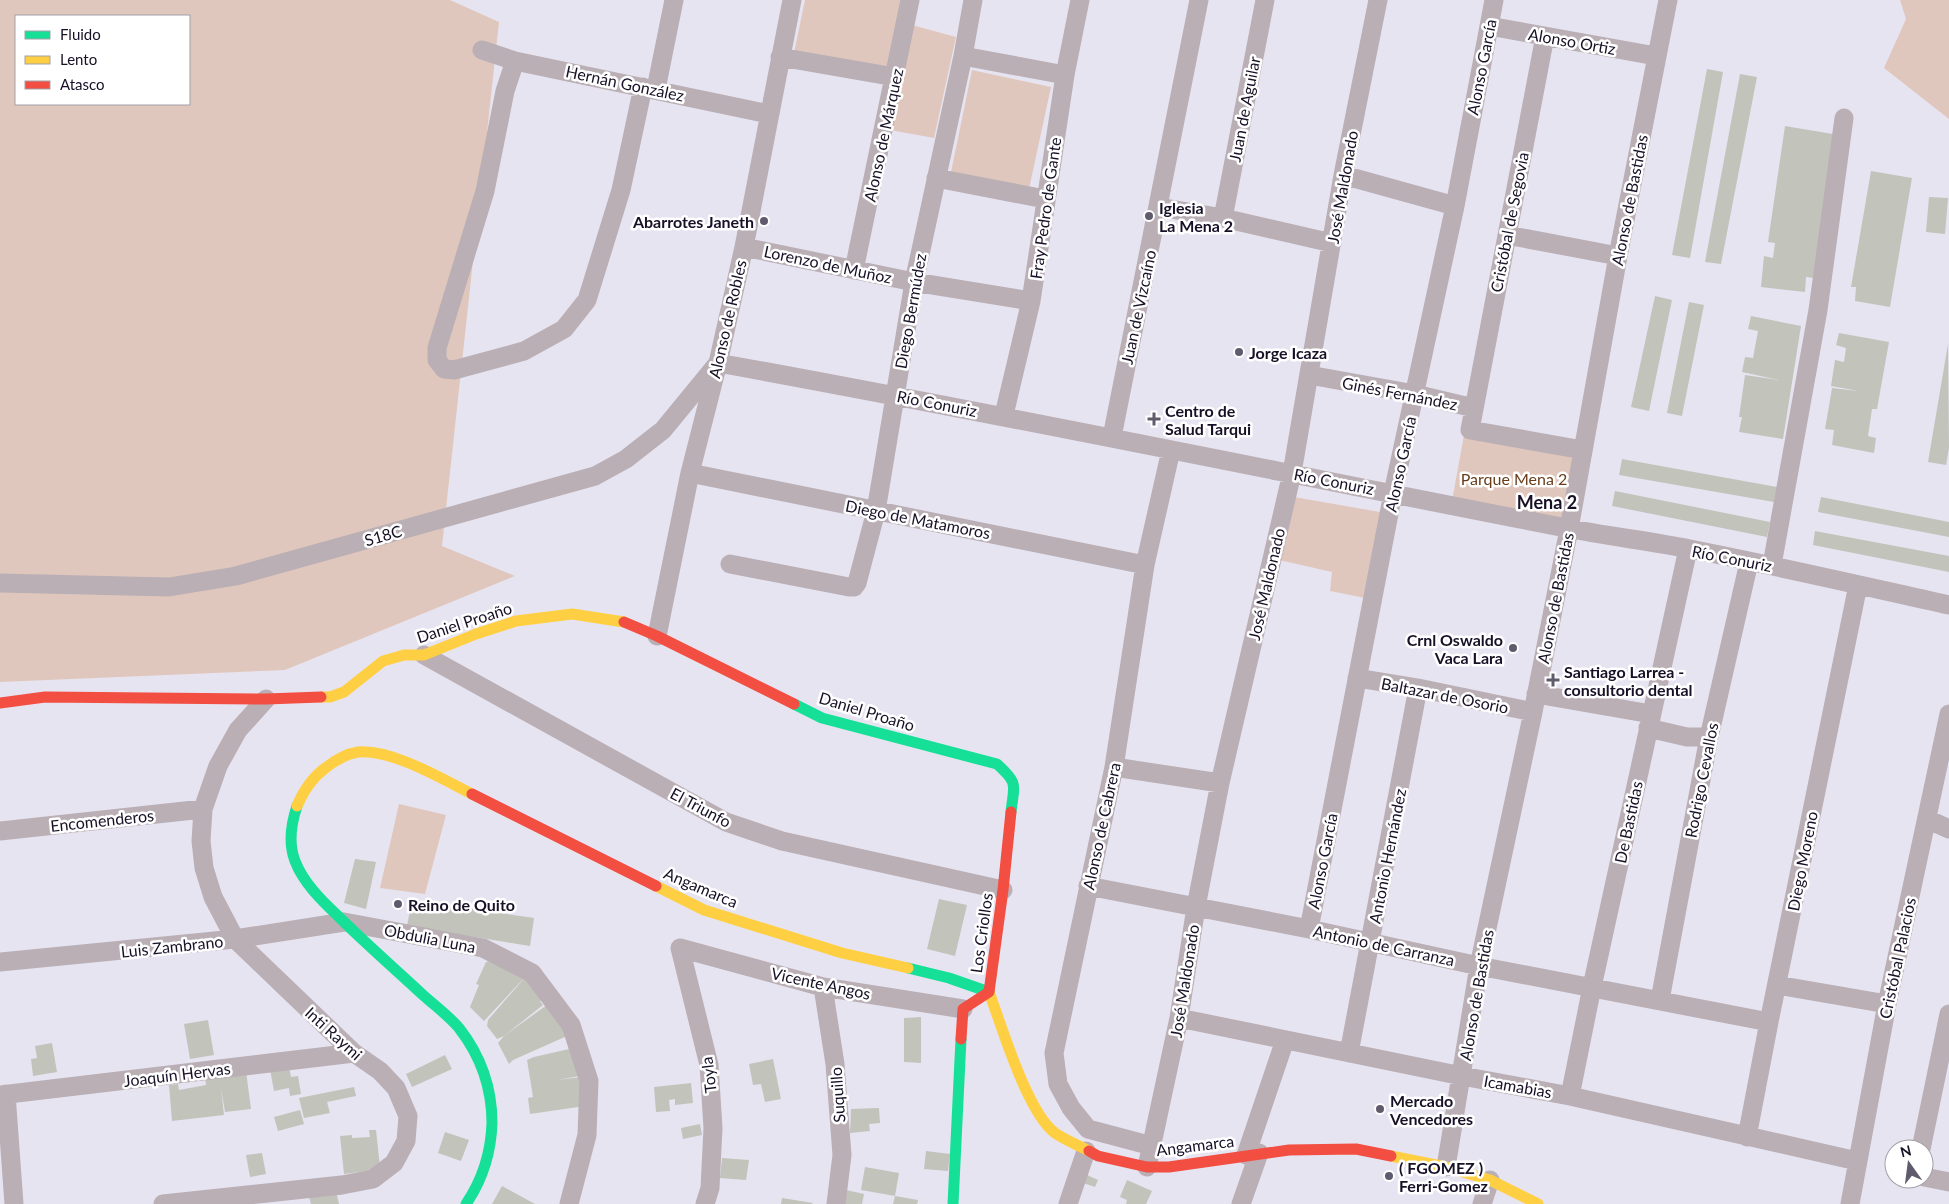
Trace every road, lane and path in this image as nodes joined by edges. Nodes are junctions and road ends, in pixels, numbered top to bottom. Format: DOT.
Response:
graph roads {
  1 [pos="674,0"];
  2 [pos="792,0"];
  3 [pos="910,0"];
  4 [pos="973,0"];
  5 [pos="1080,0"];
  6 [pos="1199,0"];
  7 [pos="1265,0"];
  8 [pos="1378,0"];
  9 [pos="1494,0"];
  10 [pos="1668,0"];
  11 [pos="1489,26"];
  12 [pos="1545,36"];
  13 [pos="482,50"];
  14 [pos="963,56"];
  15 [pos="1656,56"];
  16 [pos="780,57"];
  17 [pos="515,61"];
  18 [pos="1065,76"];
  19 [pos="895,77"];
  20 [pos="650,88"];
  21 [pos="769,114"];
  22 [pos="1844,118"];
  23 [pos="1343,175"];
  24 [pos="936,178"];
  25 [pos="1045,199"];
  26 [pos="1455,206"];
  27 [pos="1159,207"];
  28 [pos="1223,218"];
  29 [pos="1506,235"];
  30 [pos="1332,242"];
  31 [pos="744,247"];
  32 [pos="1618,256"];
  33 [pos="854,270"];
  34 [pos="914,282"];
  35 [pos="1031,302"];
  36 [pos="718,362"];
  37 [pos="1310,376"];
  38 [pos="1414,394"];
  39 [pos="895,395"];
  40 [pos="1474,408"];
  41 [pos="1004,415"];
  42 [pos="1112,437"];
  43 [pos="1172,450"];
  44 [pos="1583,450"];
  45 [pos="690,473"];
  46 [pos="1292,473"];
  47 [pos="1393,493"];
  48 [pos="876,511"];
  49 [pos="1569,528"];
  50 [pos="1688,549"];
  51 [pos="1749,562"];
  52 [pos="730,564"];
  53 [pos="1146,565"];
  54 [pos="1772,565"];
  55 [pos="0,583"];
  56 [pos="1858,585"];
  57 [pos="1949,605"];
  58 [pos="657,636"];
  59 [pos="424,655"];
  60 [pos="1357,678"];
  61 [pos="1418,688"];
  62 [pos="266,699"];
  63 [pos="0,703"];
  64 [pos="1535,703"];
  65 [pos="1949,714"];
  66 [pos="1650,721"];
  67 [pos="1709,737"];
  68 [pos="1947,739"];
  69 [pos="1114,767"];
  70 [pos="1009,775"];
  71 [pos="1220,783"];
  72 [pos="203,809"];
  73 [pos="1927,819"];
  74 [pos="1949,829"];
  75 [pos="0,831"];
  76 [pos="1088,886"];
  77 [pos="1004,890"];
  78 [pos="1196,906"];
  79 [pos="344,922"];
  80 [pos="1310,928"];
  81 [pos="235,939"];
  82 [pos="1370,942"];
  83 [pos="680,948"];
  84 [pos="0,962"];
  85 [pos="1480,966"];
  86 [pos="1777,985"];
  87 [pos="823,987"];
  88 [pos="1592,987"];
  89 [pos="989,992"];
  90 [pos="1660,1000"];
  91 [pos="1887,1004"];
  92 [pos="963,1010"];
  93 [pos="1949,1014"];
  94 [pos="1179,1018"];
  95 [pos="1769,1022"];
  96 [pos="1285,1040"];
  97 [pos="354,1053"];
  98 [pos="1349,1053"];
  99 [pos="1462,1076"];
  100 [pos="3,1094"];
  101 [pos="1570,1096"];
  102 [pos="1747,1137"];
  103 [pos="1923,1139"];
  104 [pos="1152,1146"];
  105 [pos="1086,1151"];
  106 [pos="1252,1154"];
  107 [pos="1857,1162"];
  108 [pos="1147,1167"];
  109 [pos="1446,1167"];
  110 [pos="1934,1179"];
  111 [pos="1490,1180"];
  112 [pos="1949,1182"];
  113 [pos="14,1204"];
  114 [pos="164,1204"];
  115 [pos="466,1204"];
  116 [pos="569,1204"];
  117 [pos="706,1204"];
  118 [pos="836,1204"];
  119 [pos="953,1204"];
  120 [pos="1068,1204"];
  121 [pos="1241,1204"];
  122 [pos="1482,1204"];
  123 [pos="1538,1204"];
  124 [pos="1850,1204"];
  1 -- 20 [label="street"];
  2 -- 16 [label="street, Alonso de Robles"];
  3 -- 19 [label="street, Alonso de Márquez"];
  4 -- 14 [label="street, Diego Bermúdez"];
  5 -- 18 [label="street, Fray Pedro de Gante"];
  6 -- 27 [label="street, Juan de Vizcaíno"];
  7 -- 28 [label="street, Juan de Aguilar"];
  8 -- 23 [label="street, José Maldonado"];
  9 -- 11 [label="street, Alonso García"];
  10 -- 15 [label="street, Alonso de Bastidas"];
  11 -- 12 [label="street, Alonso Ortiz"];
  11 -- 26 [label="street, Alonso García"];
  12 -- 15 [label="street, Alonso Ortiz"];
  12 -- 29 [label="street, Cristóbal de Segovia"];
  13 -- 17 [label="street, Hernán González"];
  14 -- 18 [label="street"];
  14 -- 24 [label="street, Diego Bermúdez"];
  15 -- 32 [label="street, Alonso de Bastidas"];
  16 -- 19 [label="street"];
  16 -- 21 [label="street, Alonso de Robles"];
  17 -- 20 [label="street, Hernán González"];
  17 -- 20 [label="street"];
  18 -- 25 [label="street, Fray Pedro de Gante"];
  19 -- 33 [label="street, Alonso de Márquez"];
  20 -- 21 [label="street, Hernán González"];
  21 -- 31 [label="street, Alonso de Robles"];
  22 -- 54 [label="street"];
  23 -- 26 [label="street"];
  23 -- 30 [label="street, José Maldonado"];
  24 -- 25 [label="street"];
  24 -- 34 [label="street, Diego Bermúdez"];
  25 -- 35 [label="street, Fray Pedro de Gante"];
  26 -- 38 [label="street, Alonso García"];
  27 -- 28 [label="street"];
  27 -- 42 [label="street, Juan de Vizcaíno"];
  28 -- 30 [label="street"];
  29 -- 32 [label="street"];
  29 -- 40 [label="street, Cristóbal de Segovia"];
  30 -- 37 [label="street, José Maldonado"];
  31 -- 33 [label="street, Lorenzo de Muñoz"];
  31 -- 36 [label="street, Alonso de Robles"];
  32 -- 44 [label="street, Alonso de Bastidas"];
  33 -- 34 [label="street, Lorenzo de Muñoz"];
  34 -- 35 [label="street, Lorenzo de Muñoz"];
  34 -- 39 [label="street, Diego Bermúdez"];
  35 -- 41 [label="street, Fray Pedro de Gante"];
  36 -- 39 [label="street, Río Conuriz"];
  36 -- 45 [label="street, Alonso de Robles"];
  36 -- 55 [label="street, S18C"];
  37 -- 38 [label="street, Ginés Fernández"];
  37 -- 46 [label="street, José Maldonado"];
  38 -- 40 [label="street, Ginés Fernández"];
  38 -- 47 [label="street, Alonso García"];
  39 -- 41 [label="street, Río Conuriz"];
  39 -- 48 [label="street, Diego Bermúdez"];
  40 -- 44 [label="street, Ginés Fernández"];
  41 -- 42 [label="street, Río Conuriz"];
  42 -- 43 [label="street, Río Conuriz"];
  43 -- 46 [label="street, Río Conuriz"];
  43 -- 53 [label="street, Alonso de Cabrera"];
  44 -- 49 [label="street, Alonso de Bastidas"];
  45 -- 48 [label="street, Diego de Matamoros"];
  45 -- 58 [label="street, Alonso de Robles"];
  46 -- 47 [label="street, Río Conuriz"];
  46 -- 71 [label="street, José Maldonado"];
  47 -- 49 [label="street, Río Conuriz"];
  47 -- 60 [label="street, Alonso García"];
  48 -- 52 [label="street, Diego Bermúdez"];
  48 -- 53 [label="street, Diego de Matamoros"];
  49 -- 50 [label="street, Río Conuriz"];
  49 -- 64 [label="street, Alonso de Bastidas"];
  50 -- 51 [label="street, Río Conuriz"];
  50 -- 66 [label="street, De Bastidas"];
  51 -- 54 [label="street, Río Conuriz"];
  51 -- 67 [label="street, Rodrigo Cevallos"];
  53 -- 69 [label="street, Alonso de Cabrera"];
  54 -- 56 [label="street, Río Conuriz"];
  56 -- 57 [label="street, Río Conuriz"];
  56 -- 86 [label="street, Diego Moreno"];
  58 -- 59 [label="street, Daniel Proaño"];
  58 -- 70 [label="street, Daniel Proaño"];
  59 -- 62 [label="street, Daniel Proaño"];
  59 -- 77 [label="street, El Triunfo"];
  60 -- 61 [label="street, Baltazar de Osorio"];
  60 -- 80 [label="street, Alonso García"];
  61 -- 64 [label="street, Baltazar de Osorio"];
  61 -- 82 [label="street, Antonio Hernández"];
  62 -- 63 [label="street, Daniel Proaño"];
  62 -- 72 [label="street, Inti Raymi"];
  64 -- 66 [label="street, Baltazar de Osorio"];
  64 -- 85 [label="street, Alonso de Bastidas"];
  65 -- 68 [label="street, Cristóbal Palacios"];
  66 -- 67 [label="street"];
  66 -- 88 [label="street, De Bastidas"];
  67 -- 90 [label="street, Rodrigo Cevallos"];
  68 -- 73 [label="street, Cristóbal Palacios"];
  69 -- 71 [label="street"];
  69 -- 76 [label="street, Alonso de Cabrera"];
  70 -- 77 [label="street, Los Criollos"];
  71 -- 78 [label="street, José Maldonado"];
  72 -- 75 [label="street, Encomenderos"];
  72 -- 81 [label="street, Inti Raymi"];
  73 -- 74 [label="street"];
  73 -- 91 [label="street, Cristóbal Palacios"];
  76 -- 78 [label="street, Antonio de Carranza"];
  76 -- 104 [label="street, Alonso de Cabrera"];
  77 -- 89 [label="street, Los Criollos"];
  78 -- 80 [label="street, Antonio de Carranza"];
  78 -- 94 [label="street, José Maldonado"];
  79 -- 81 [label="street, Luis Zambrano"];
  79 -- 89 [label="street, Angamarca"];
  79 -- 115 [label="street, Angamarca"];
  79 -- 116 [label="street, Obdulia Luna"];
  80 -- 82 [label="street, Antonio de Carranza"];
  81 -- 84 [label="street, Luis Zambrano"];
  81 -- 97 [label="street, Inti Raymi"];
  82 -- 85 [label="street, Antonio de Carranza"];
  82 -- 98 [label="street, Antonio Hernández"];
  83 -- 87 [label="street, Vicente Angos"];
  83 -- 117 [label="street, Toyla"];
  85 -- 88 [label="street, Antonio de Carranza"];
  85 -- 99 [label="street, Alonso de Bastidas"];
  86 -- 91 [label="street"];
  86 -- 95 [label="street, Diego Moreno"];
  87 -- 92 [label="street, Vicente Angos"];
  87 -- 118 [label="street, Suquillo"];
  88 -- 90 [label="street, Antonio de Carranza"];
  88 -- 101 [label="street, De Bastidas"];
  89 -- 92 [label="street, Los Criollos"];
  89 -- 105 [label="street, Angamarca"];
  90 -- 95 [label="street, Antonio de Carranza"];
  91 -- 107 [label="street, Cristóbal Palacios"];
  92 -- 119 [label="street"];
  93 -- 103 [label="street"];
  94 -- 96 [label="street, Icamabias"];
  94 -- 104 [label="street, José Maldonado"];
  95 -- 102 [label="street, Diego Moreno"];
  96 -- 98 [label="street, Icamabias"];
  96 -- 106 [label="street"];
  97 -- 100 [label="street, Joaquín Hervas"];
  97 -- 114 [label="street, Inti Raymi"];
  98 -- 99 [label="street, Icamabias"];
  99 -- 101 [label="street, Icamabias"];
  99 -- 109 [label="street, Alonso de Bastidas"];
  100 -- 113 [label="street"];
  101 -- 102 [label="street, Icamabias"];
  102 -- 107 [label="street, Icamabias"];
  104 -- 108 [label="street, José Maldonado"];
  105 -- 108 [label="street, Angamarca"];
  105 -- 120 [label="street"];
  106 -- 108 [label="street, Angamarca"];
  106 -- 109 [label="street, Angamarca"];
  106 -- 121 [label="street"];
  107 -- 124 [label="street, Cristóbal Palacios"];
  109 -- 111 [label="street, Angamarca"];
  110 -- 112 [label="street"];
  111 -- 122 [label="street"];
  111 -- 123 [label="street, Angamarca"];
}
